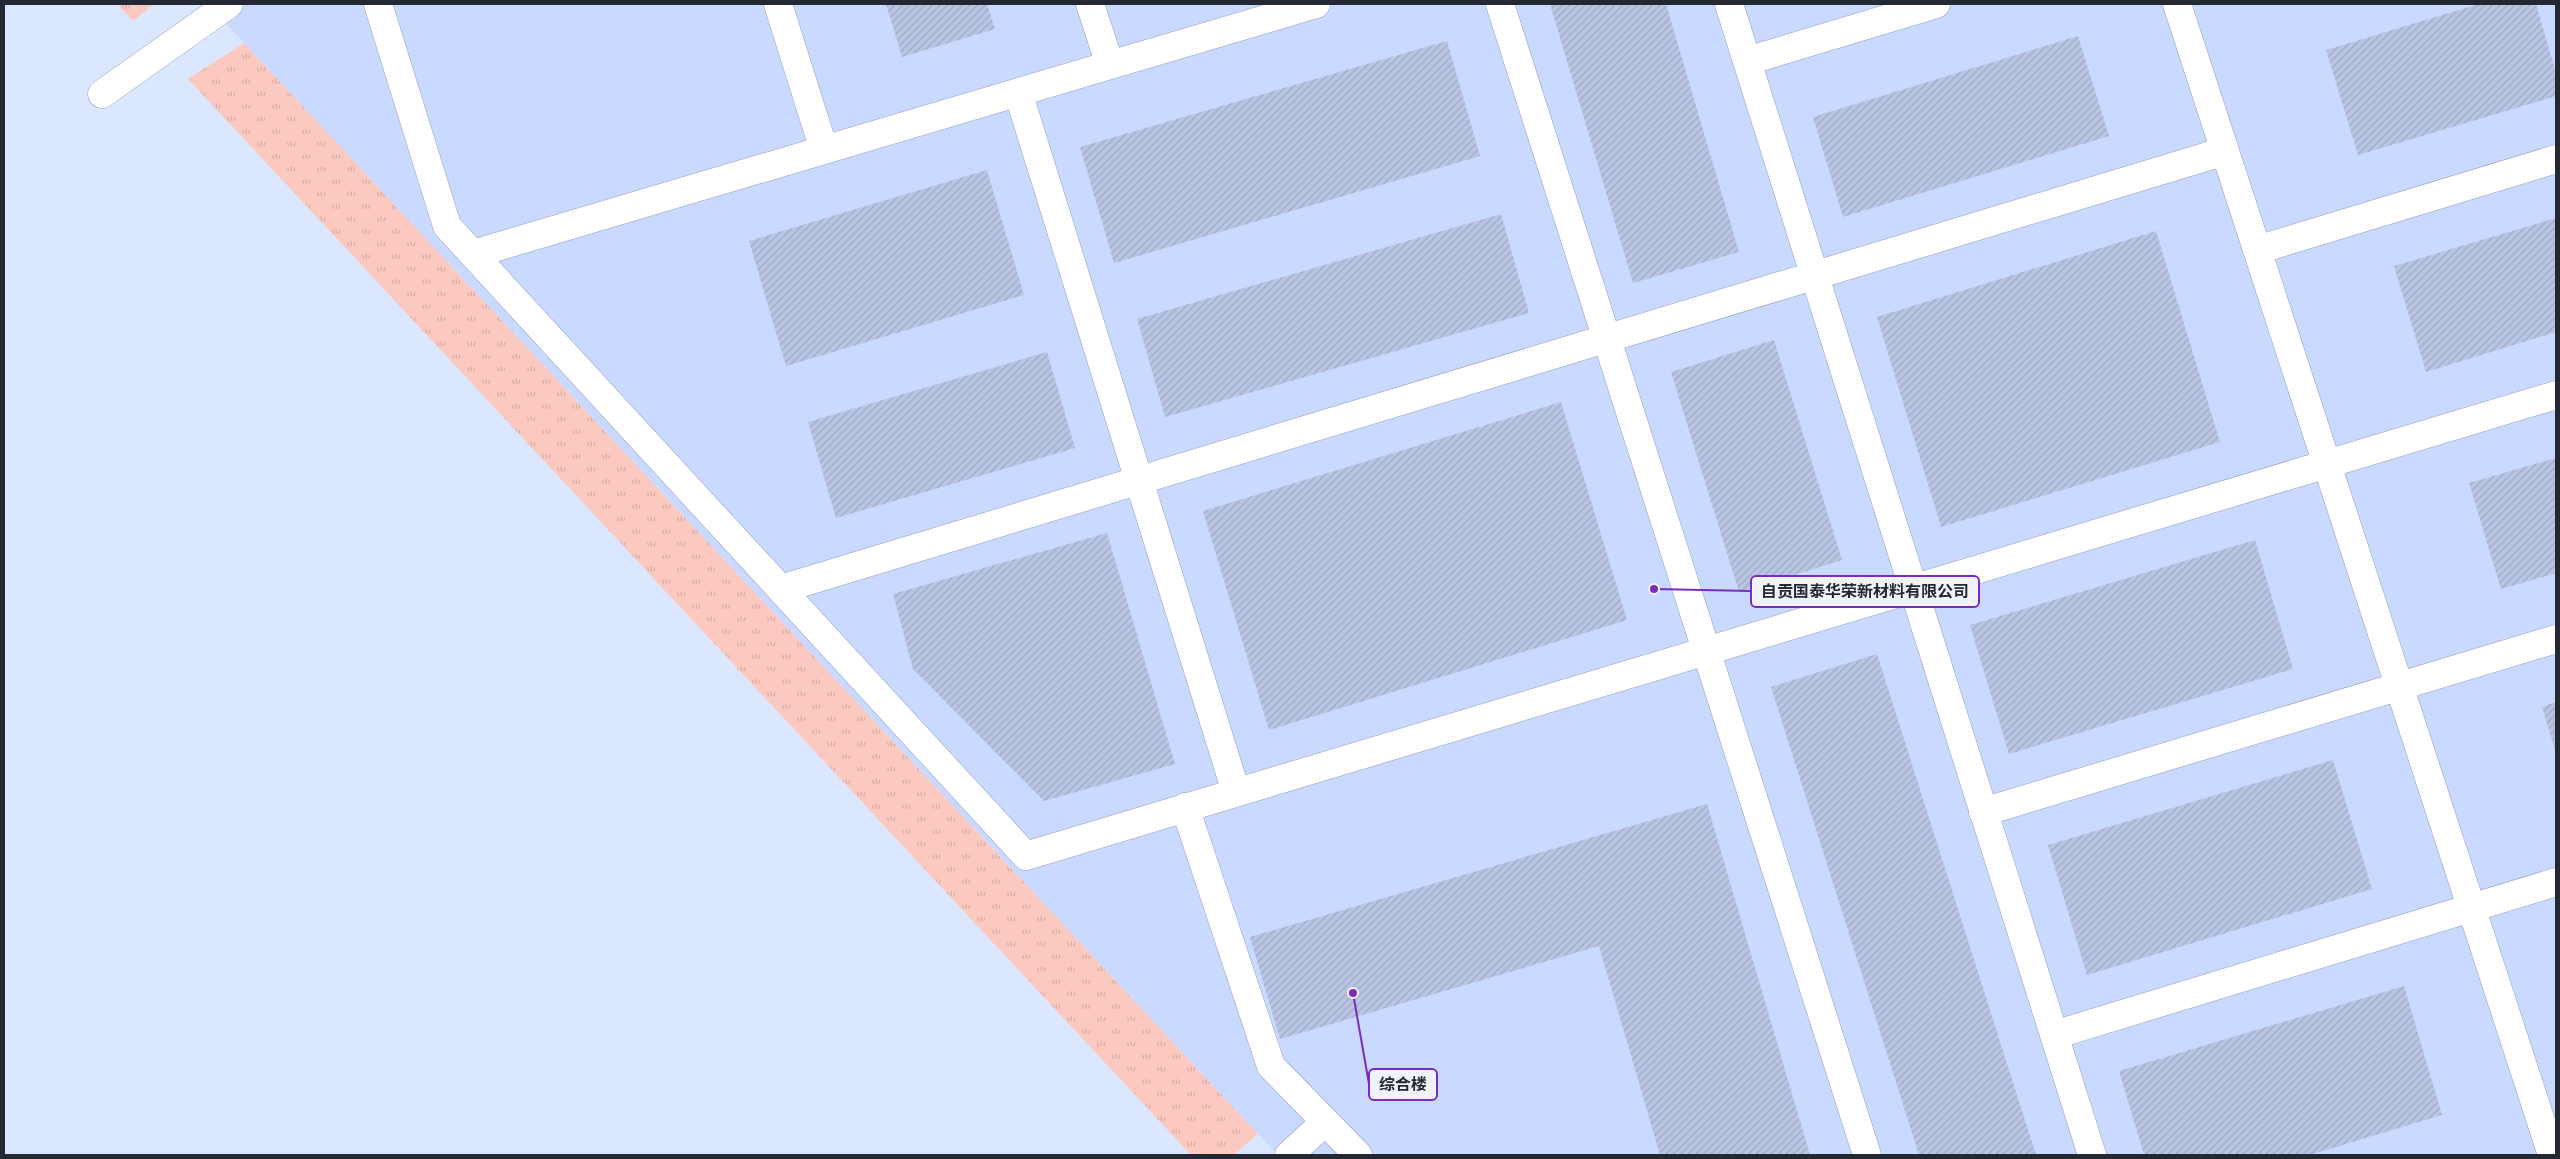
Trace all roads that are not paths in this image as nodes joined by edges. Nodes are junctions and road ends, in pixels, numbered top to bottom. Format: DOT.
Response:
graph roads {
  1 [pos="229,4"];
  2 [pos="378,4"];
  3 [pos="778,4"];
  4 [pos="1090,4"];
  5 [pos="1316,4"];
  6 [pos="1500,4"];
  7 [pos="1729,4"];
  8 [pos="1936,4"];
  9 [pos="2177,4"];
  10 [pos="1747,61"];
  11 [pos="1110,65"];
  12 [pos="1018,92"];
  13 [pos="102,94"];
  14 [pos="824,150"];
  15 [pos="2225,151"];
  16 [pos="2556,159"];
  17 [pos="2257,250"];
  18 [pos="473,254"];
  19 [pos="1814,275"];
  20 [pos="1607,338"];
  21 [pos="2556,395"];
  22 [pos="2327,464"];
  23 [pos="1139,481"];
  24 [pos="1914,588"];
  25 [pos="781,589"];
  26 [pos="2556,639"];
  27 [pos="1706,651"];
  28 [pos="2399,687"];
  29 [pos="1236,792"];
  30 [pos="1185,808"];
  31 [pos="1984,812"];
  32 [pos="2556,882"];
  33 [pos="2472,908"];
  34 [pos="2054,1035"];
  35 [pos="1325,1122"];
  36 [pos="2546,1151"];
  37 [pos="1289,1155"];
  38 [pos="1358,1155"];
  39 [pos="1867,1155"];
  40 [pos="2092,1155"];
  1 -- 13 [label="lane"];
  2 -- 18 [label="lane"];
  3 -- 14 [label="lane"];
  4 -- 11 [label="lane"];
  5 -- 11 [label="lane"];
  6 -- 20 [label="lane"];
  7 -- 10 [label="lane"];
  8 -- 10 [label="lane"];
  9 -- 15 [label="lane"];
  10 -- 19 [label="lane"];
  11 -- 12 [label="lane"];
  12 -- 14 [label="lane"];
  12 -- 23 [label="lane"];
  14 -- 18 [label="lane"];
  15 -- 17 [label="lane"];
  15 -- 19 [label="lane"];
  16 -- 17 [label="lane"];
  17 -- 22 [label="lane"];
  18 -- 25 [label="lane"];
  19 -- 20 [label="lane"];
  19 -- 24 [label="lane"];
  20 -- 23 [label="lane"];
  20 -- 27 [label="lane"];
  21 -- 22 [label="lane"];
  22 -- 24 [label="lane"];
  22 -- 28 [label="lane"];
  23 -- 25 [label="lane"];
  23 -- 29 [label="lane"];
  24 -- 27 [label="lane"];
  24 -- 31 [label="lane"];
  25 -- 30 [label="lane"];
  26 -- 28 [label="lane"];
  27 -- 29 [label="lane"];
  27 -- 39 [label="lane"];
  28 -- 31 [label="lane"];
  28 -- 33 [label="lane"];
  29 -- 30 [label="lane"];
  30 -- 35 [label="lane"];
  31 -- 34 [label="lane"];
  32 -- 33 [label="lane"];
  33 -- 34 [label="lane"];
  33 -- 36 [label="lane"];
  34 -- 40 [label="lane"];
  35 -- 37 [label="lane"];
  35 -- 38 [label="lane"];
}
